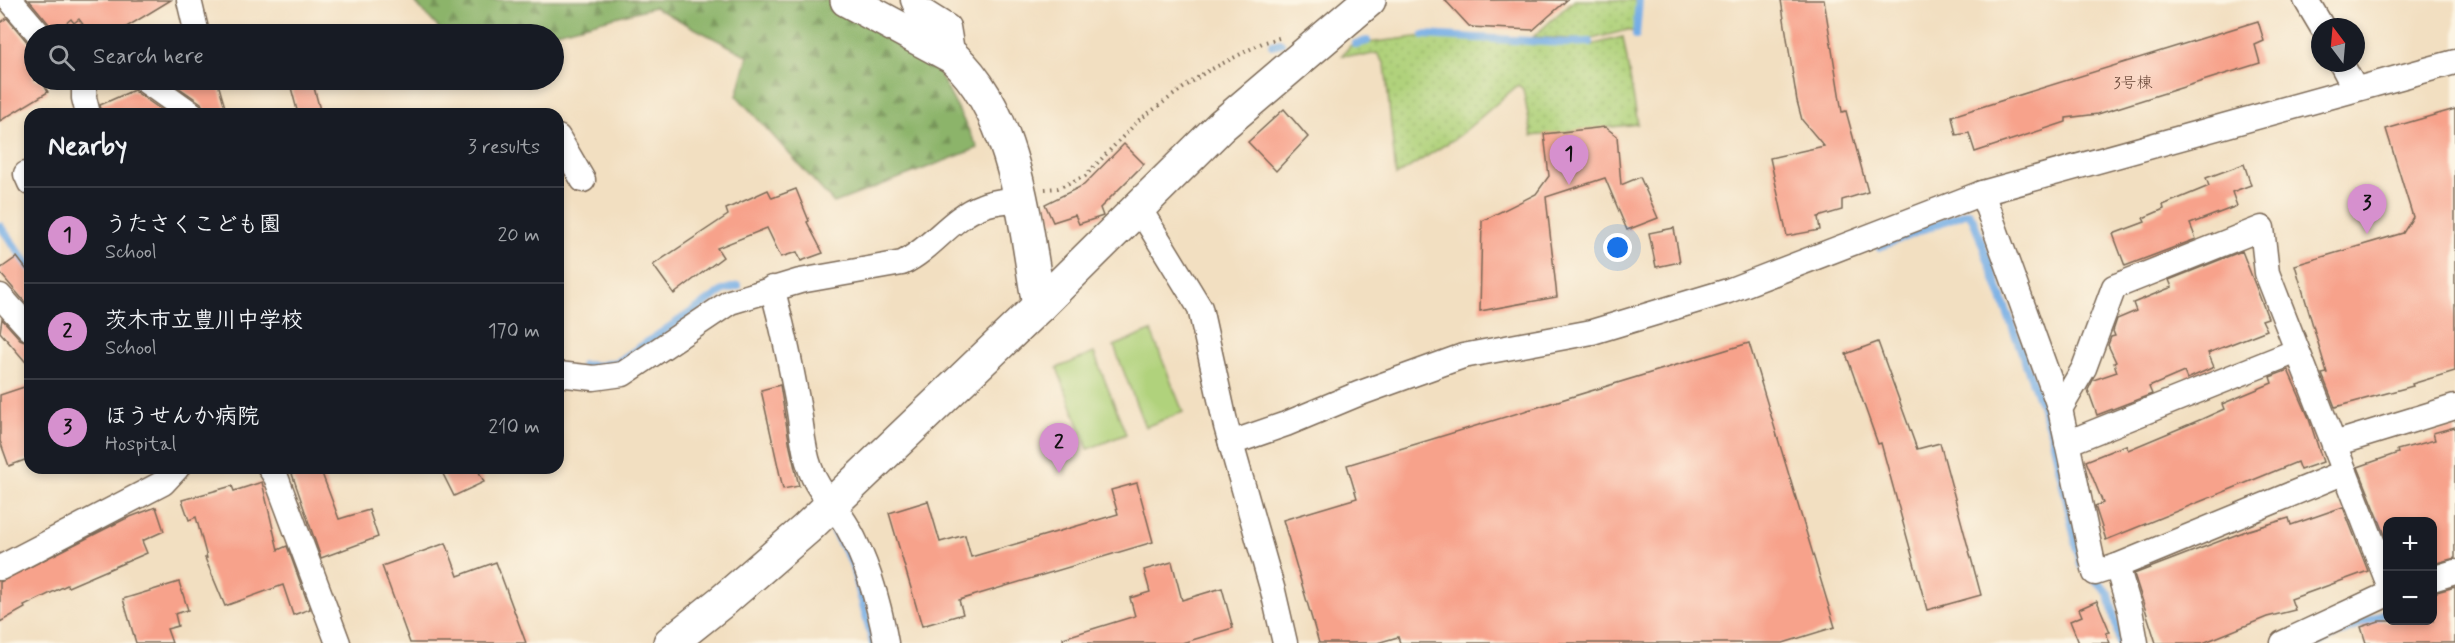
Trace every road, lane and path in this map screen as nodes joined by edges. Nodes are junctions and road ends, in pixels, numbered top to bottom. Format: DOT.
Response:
graph roads {
  1 [pos="10,0"];
  2 [pos="189,0"];
  3 [pos="847,0"];
  4 [pos="913,0"];
  5 [pos="1369,0"];
  6 [pos="2306,0"];
  7 [pos="2317,18"];
  8 [pos="30,24"];
  9 [pos="195,24"];
  10 [pos="1281,37"];
  11 [pos="953,57"];
  12 [pos="2455,63"];
  13 [pos="2346,72"];
  14 [pos="2355,89"];
  15 [pos="84,90"];
  16 [pos="158,90"];
  17 [pos="86,108"];
  18 [pos="184,108"];
  19 [pos="564,147"];
  20 [pos="583,180"];
  21 [pos="1982,193"];
  22 [pos="1019,199"];
  23 [pos="1139,208"];
  24 [pos="772,288"];
  25 [pos="0,296"];
  26 [pos="1039,306"];
  27 [pos="24,322"];
  28 [pos="2297,351"];
  29 [pos="564,375"];
  30 [pos="2455,407"];
  31 [pos="2060,409"];
  32 [pos="1231,443"];
  33 [pos="2067,443"];
  34 [pos="2334,444"];
  35 [pos="2345,472"];
  36 [pos="171,474"];
  37 [pos="274,474"];
  38 [pos="831,505"];
  39 [pos="2117,566"];
  40 [pos="0,568"];
  41 [pos="2384,571"];
  42 [pos="2455,572"];
  43 [pos="2437,578"];
  44 [pos="2383,596"];
  45 [pos="338,643"];
  46 [pos="670,643"];
  47 [pos="886,643"];
  48 [pos="1285,643"];
  49 [pos="2136,643"];
  50 [pos="2283,643"];
  1 -- 8 [label="street"];
  2 -- 9 [label="street"];
  3 -- 11 [label="street"];
  4 -- 11 [label="street"];
  5 -- 23 [label="street"];
  6 -- 7 [label="street"];
  10 -- 22 [label="path"];
  11 -- 22 [label="street"];
  12 -- 14 [label="street"];
  13 -- 14 [label="street"];
  14 -- 21 [label="street"];
  15 -- 17 [label="street"];
  16 -- 18 [label="street"];
  19 -- 20 [label="street"];
  21 -- 31 [label="street"];
  21 -- 32 [label="street"];
  22 -- 24 [label="street"];
  22 -- 26 [label="street"];
  23 -- 26 [label="street"];
  23 -- 32 [label="street"];
  24 -- 29 [label="street"];
  24 -- 38 [label="street"];
  25 -- 27 [label="street"];
  26 -- 38 [label="street"];
  28 -- 31 [label="street"];
  28 -- 33 [label="street"];
  28 -- 34 [label="street"];
  30 -- 34 [label="street"];
  31 -- 33 [label="street"];
  32 -- 48 [label="street"];
  33 -- 39 [label="street"];
  34 -- 35 [label="street"];
  35 -- 39 [label="street"];
  35 -- 41 [label="street"];
  36 -- 40 [label="street"];
  37 -- 45 [label="street"];
  38 -- 46 [label="street"];
  38 -- 47 [label="street"];
  39 -- 49 [label="street"];
  42 -- 43 [label="street"];
  44 -- 50 [label="street"];
}
